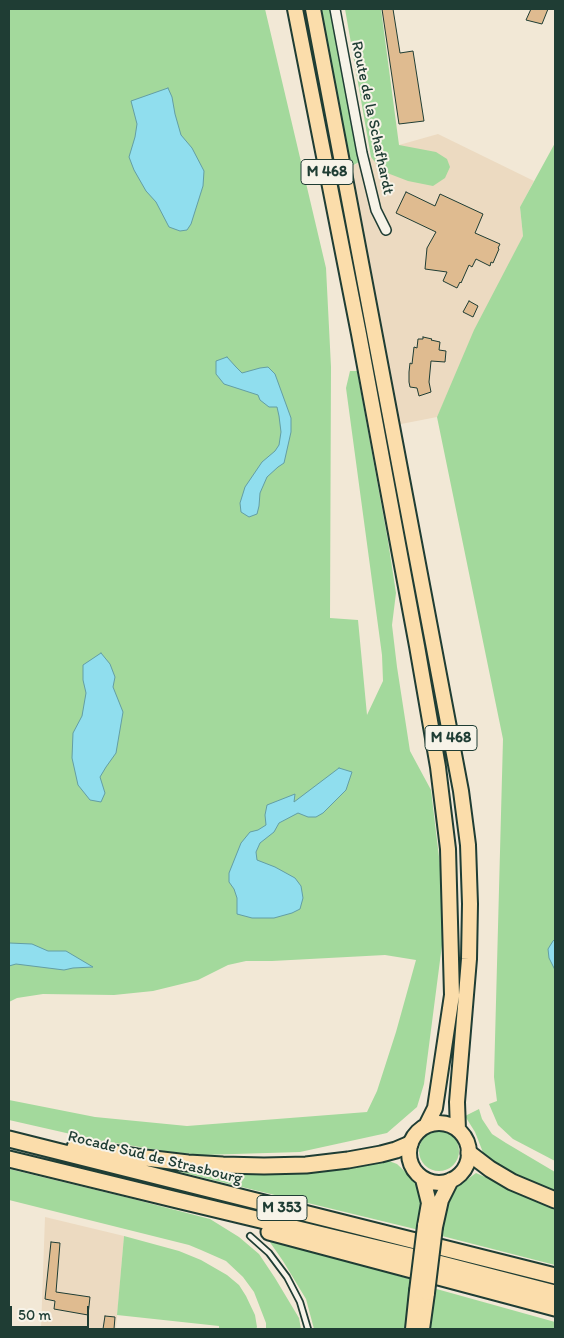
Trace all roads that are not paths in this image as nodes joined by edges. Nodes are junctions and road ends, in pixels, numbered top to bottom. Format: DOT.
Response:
graph roads {
  1 [pos="295,9"];
  2 [pos="313,9"];
  3 [pos="335,9"];
  4 [pos="386,230"];
  5 [pos="426,1126"];
  6 [pos="458,1130"];
  7 [pos="9,1139"];
  8 [pos="410,1144"];
  9 [pos="468,1153"];
  10 [pos="9,1159"];
  11 [pos="423,1179"];
  12 [pos="451,1180"];
  13 [pos="173,1199"];
  14 [pos="555,1200"];
  15 [pos="430,1226"];
  16 [pos="250,1236"];
  17 [pos="555,1276"];
  18 [pos="444,1278"];
  19 [pos="422,1292"];
  20 [pos="555,1293"];
  21 [pos="555,1308"];
  22 [pos="555,1315"];
  23 [pos="308,1329"];
  24 [pos="412,1329"];
  25 [pos="422,1329"];
  1 -- 5 [label="main road, M 468"];
  2 -- 6 [label="main road, M 468"];
  3 -- 4 [label="street, Route de la Schafhardt"];
  5 -- 6 [label="main road"];
  5 -- 8 [label="main road"];
  6 -- 9 [label="main road"];
  7 -- 8 [label="highway"];
  7 -- 17 [label="highway, Rocade Sud de Strasbourg / M 353"];
  8 -- 11 [label="main road"];
  9 -- 12 [label="main road"];
  9 -- 14 [label="highway"];
  10 -- 13 [label="highway, M 353"];
  11 -- 12 [label="main road"];
  11 -- 15 [label="main road"];
  12 -- 15 [label="main road"];
  13 -- 18 [label="highway"];
  13 -- 20 [label="highway, M 353"];
  15 -- 19 [label="main road, bridge"];
  16 -- 23 [label="lane"];
  18 -- 21 [label="highway"];
  18 -- 22 [label="highway"];
  19 -- 24 [label="main road"];
  19 -- 25 [label="main road"];
}
